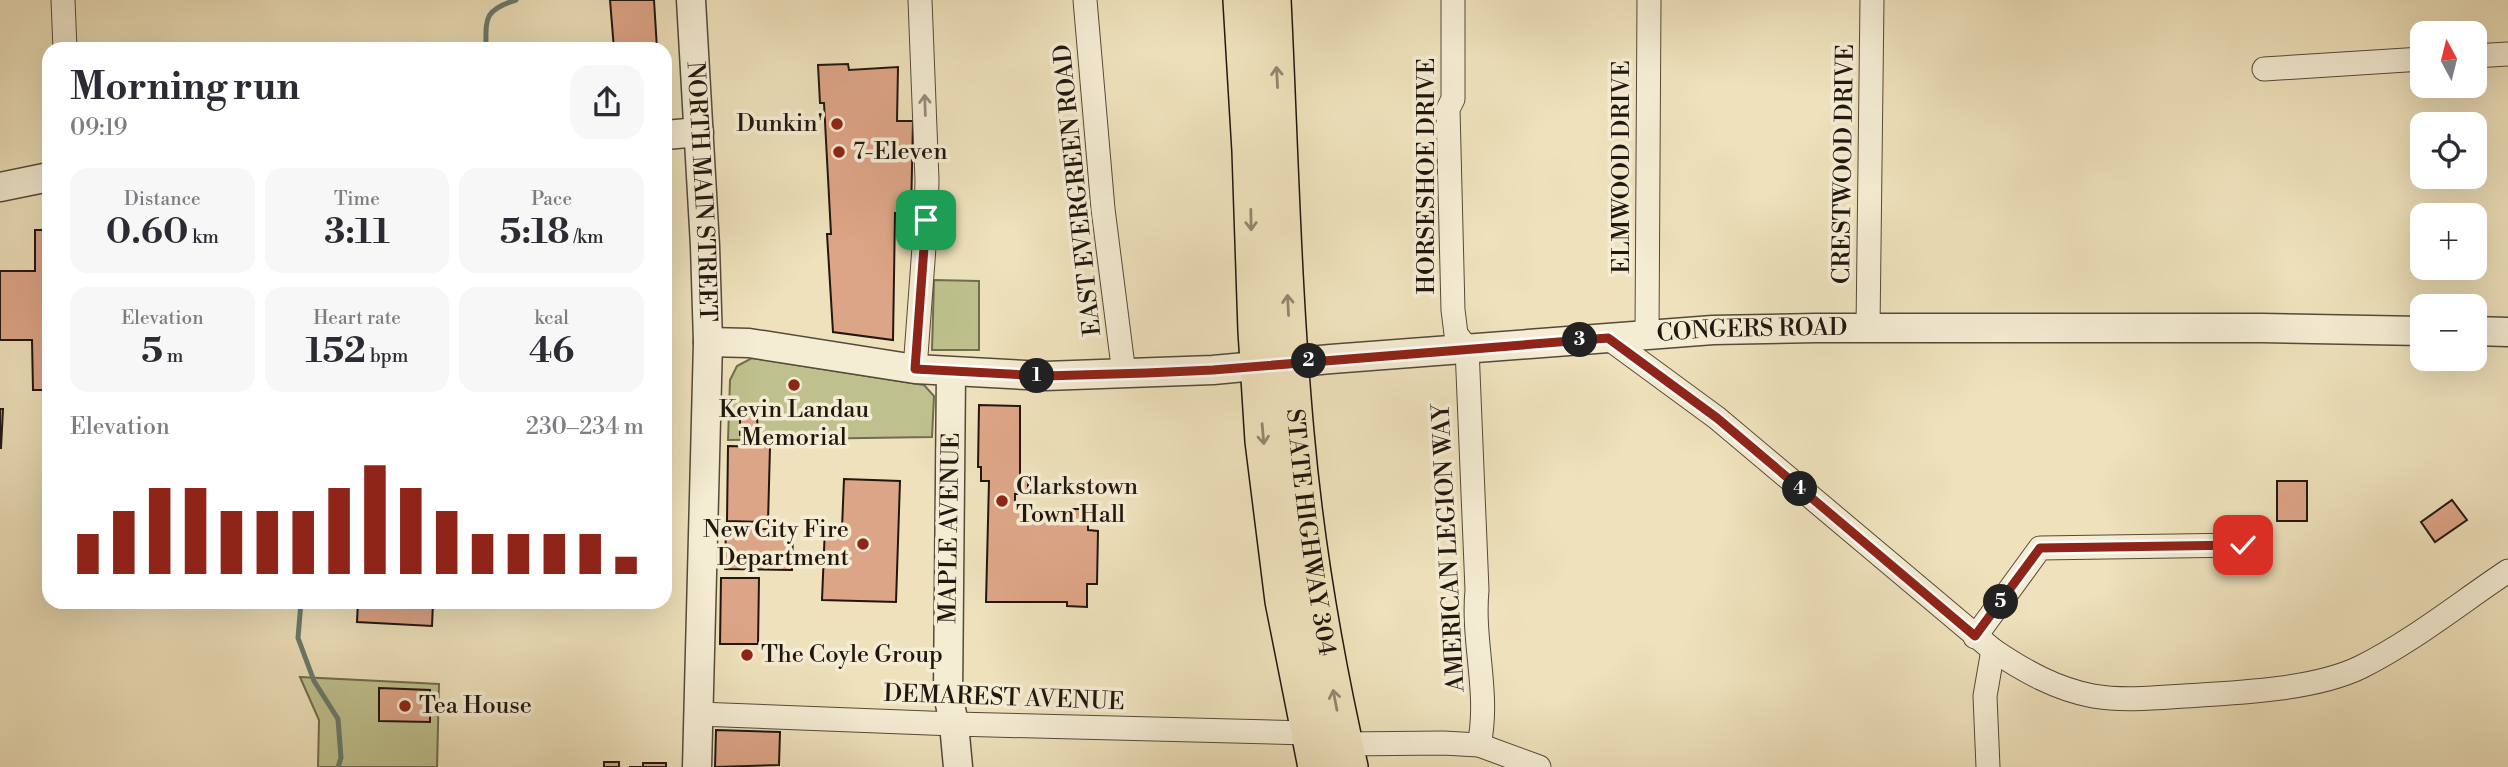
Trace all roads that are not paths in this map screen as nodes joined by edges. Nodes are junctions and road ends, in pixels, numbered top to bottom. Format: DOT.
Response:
graph roads {
  1 [pos="63,0"];
  2 [pos="691,0"];
  3 [pos="920,0"];
  4 [pos="1085,0"];
  5 [pos="1241,0"];
  6 [pos="1273,0"];
  7 [pos="1453,0"];
  8 [pos="1648,0"];
  9 [pos="1872,0"];
  10 [pos="65,42"];
  11 [pos="2508,54"];
  12 [pos="2487,55"];
  13 [pos="2410,60"];
  14 [pos="2264,69"];
  15 [pos="699,132"];
  16 [pos="672,134"];
  17 [pos="42,178"];
  18 [pos="0,187"];
  19 [pos="1868,329"];
  20 [pos="2410,331"];
  21 [pos="2487,331"];
  22 [pos="2508,332"];
  23 [pos="1647,335"];
  24 [pos="1608,338"];
  25 [pos="708,342"];
  26 [pos="1466,348"];
  27 [pos="1274,364"];
  28 [pos="915,369"];
  29 [pos="951,372"];
  30 [pos="1124,374"];
  31 [pos="2243,545"];
  32 [pos="2508,571"];
  33 [pos="1984,643"];
  34 [pos="698,714"];
  35 [pos="954,724"];
  36 [pos="1308,733"];
  37 [pos="1479,745"];
  38 [pos="1347,756"];
  39 [pos="697,767"];
  40 [pos="958,767"];
  41 [pos="1316,767"];
  42 [pos="1539,767"];
  43 [pos="1989,767"];
  1 -- 10 [label="street"];
  2 -- 15 [label="street, NORTH MAIN STREET"];
  28 -- 3 [label="street, one-way"];
  4 -- 30 [label="street, EAST EVERGREEN ROAD"];
  5 -- 27 [label="main road, STATE HIGHWAY 304, one-way"];
  27 -- 6 [label="main road, STATE HIGHWAY 304, one-way"];
  7 -- 26 [label="street, HORSESHOE DRIVE"];
  8 -- 23 [label="street, ELMWOOD DRIVE"];
  9 -- 19 [label="street, CRESTWOOD DRIVE"];
  11 -- 12 [label="street"];
  13 -- 14 [label="street"];
  15 -- 16 [label="street"];
  15 -- 25 [label="street, NORTH MAIN STREET"];
  17 -- 18 [label="street"];
  19 -- 20 [label="street, CONGERS ROAD"];
  19 -- 23 [label="street, CONGERS ROAD"];
  21 -- 22 [label="street"];
  23 -- 24 [label="street, CONGERS ROAD"];
  24 -- 26 [label="street, CONGERS ROAD"];
  24 -- 33 [label="street"];
  25 -- 28 [label="street, CONGERS ROAD"];
  25 -- 34 [label="street, NORTH MAIN STREET"];
  26 -- 27 [label="street, CONGERS ROAD"];
  26 -- 37 [label="street, AMERICAN LEGION WAY"];
  27 -- 30 [label="street, CONGERS ROAD"];
  27 -- 36 [label="main road, STATE HIGHWAY 304, one-way"];
  38 -- 27 [label="main road, STATE HIGHWAY 304, one-way"];
  28 -- 29 [label="street, CONGERS ROAD"];
  29 -- 30 [label="street, CONGERS ROAD"];
  29 -- 35 [label="street, MAPLE AVENUE"];
  31 -- 33 [label="street"];
  32 -- 33 [label="street"];
  33 -- 43 [label="street"];
  34 -- 35 [label="street, DEMAREST AVENUE"];
  34 -- 39 [label="street, NORTH MAIN STREET"];
  35 -- 36 [label="street, DEMAREST AVENUE"];
  35 -- 40 [label="street, MAPLE AVENUE"];
  36 -- 41 [label="main road, STATE HIGHWAY 304"];
  37 -- 38 [label="street"];
  37 -- 42 [label="street"];
}
